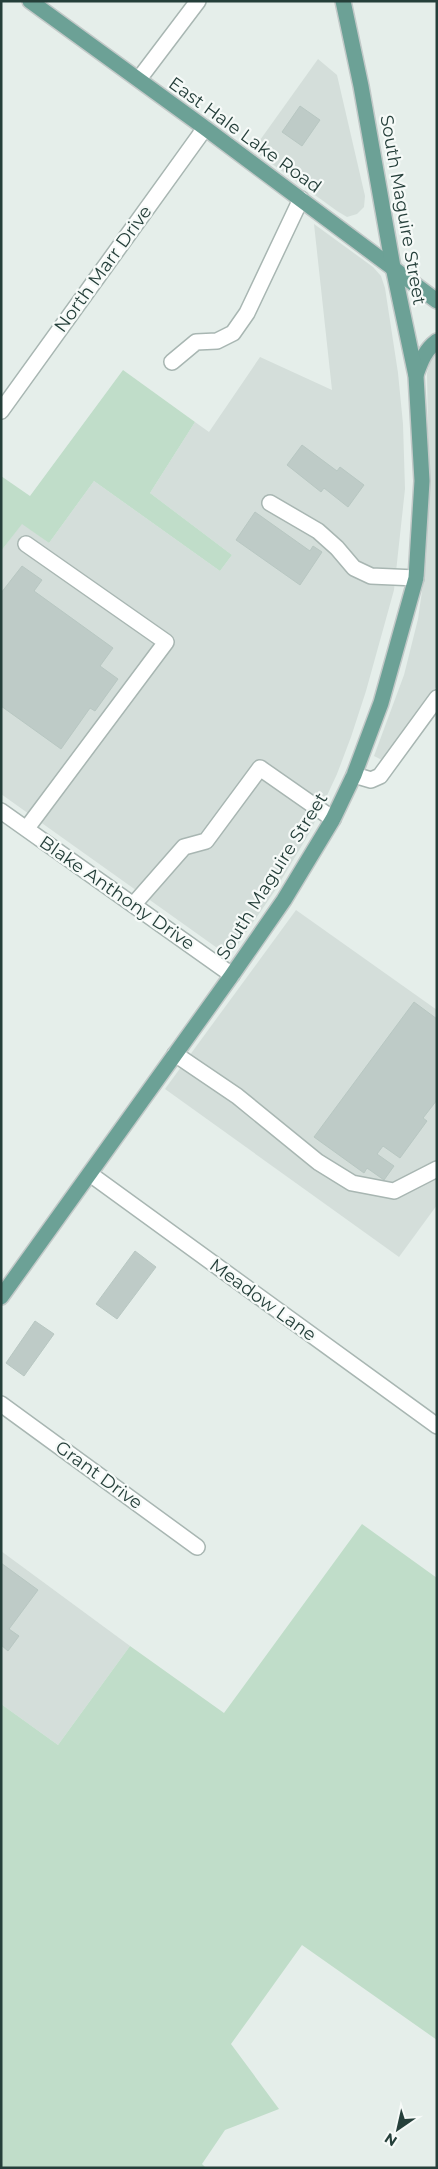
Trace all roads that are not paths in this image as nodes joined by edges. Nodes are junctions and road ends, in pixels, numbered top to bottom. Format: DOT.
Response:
graph roads {
  1 [pos="198,1"];
  2 [pos="343,1"];
  3 [pos="36,4"];
  4 [pos="139,80"];
  5 [pos="205,128"];
  6 [pos="301,199"];
  7 [pos="393,267"];
  8 [pos="437,301"];
  9 [pos="437,341"];
  10 [pos="172,362"];
  11 [pos="416,376"];
  12 [pos="1,411"];
  13 [pos="270,503"];
  14 [pos="26,544"];
  15 [pos="416,578"];
  16 [pos="437,698"];
  17 [pos="354,775"];
  18 [pos="1,811"];
  19 [pos="333,820"];
  20 [pos="26,828"];
  21 [pos="134,904"];
  22 [pos="232,975"];
  23 [pos="175,1054"];
  24 [pos="437,1169"];
  25 [pos="90,1174"];
  26 [pos="1,1297"];
  27 [pos="1,1404"];
  28 [pos="437,1426"];
  29 [pos="198,1547"];
  1 -- 4 [label="street"];
  2 -- 7 [label="main road, South Maguire Street"];
  3 -- 4 [label="main road, East Hale Lake Road"];
  4 -- 5 [label="main road, East Hale Lake Road"];
  5 -- 6 [label="main road, East Hale Lake Road"];
  5 -- 12 [label="street, North Marr Drive"];
  6 -- 7 [label="main road, East Hale Lake Road"];
  6 -- 10 [label="street"];
  7 -- 8 [label="main road, East Hale Lake Road"];
  7 -- 11 [label="main road, South Maguire Street"];
  9 -- 11 [label="main road"];
  11 -- 15 [label="main road, South Maguire Street"];
  13 -- 15 [label="street"];
  14 -- 20 [label="street"];
  15 -- 17 [label="main road, South Maguire Street"];
  16 -- 17 [label="street"];
  17 -- 19 [label="main road, South Maguire Street"];
  18 -- 20 [label="street, Blake Anthony Drive"];
  19 -- 21 [label="street"];
  19 -- 22 [label="main road, South Maguire Street"];
  20 -- 21 [label="street, Blake Anthony Drive"];
  21 -- 22 [label="street, Blake Anthony Drive"];
  22 -- 23 [label="main road, South Maguire Street"];
  23 -- 24 [label="street"];
  23 -- 25 [label="main road, South Maguire Street"];
  25 -- 26 [label="main road, South Maguire Street"];
  25 -- 28 [label="street, Meadow Lane"];
  27 -- 29 [label="street, Grant Drive"];
}
